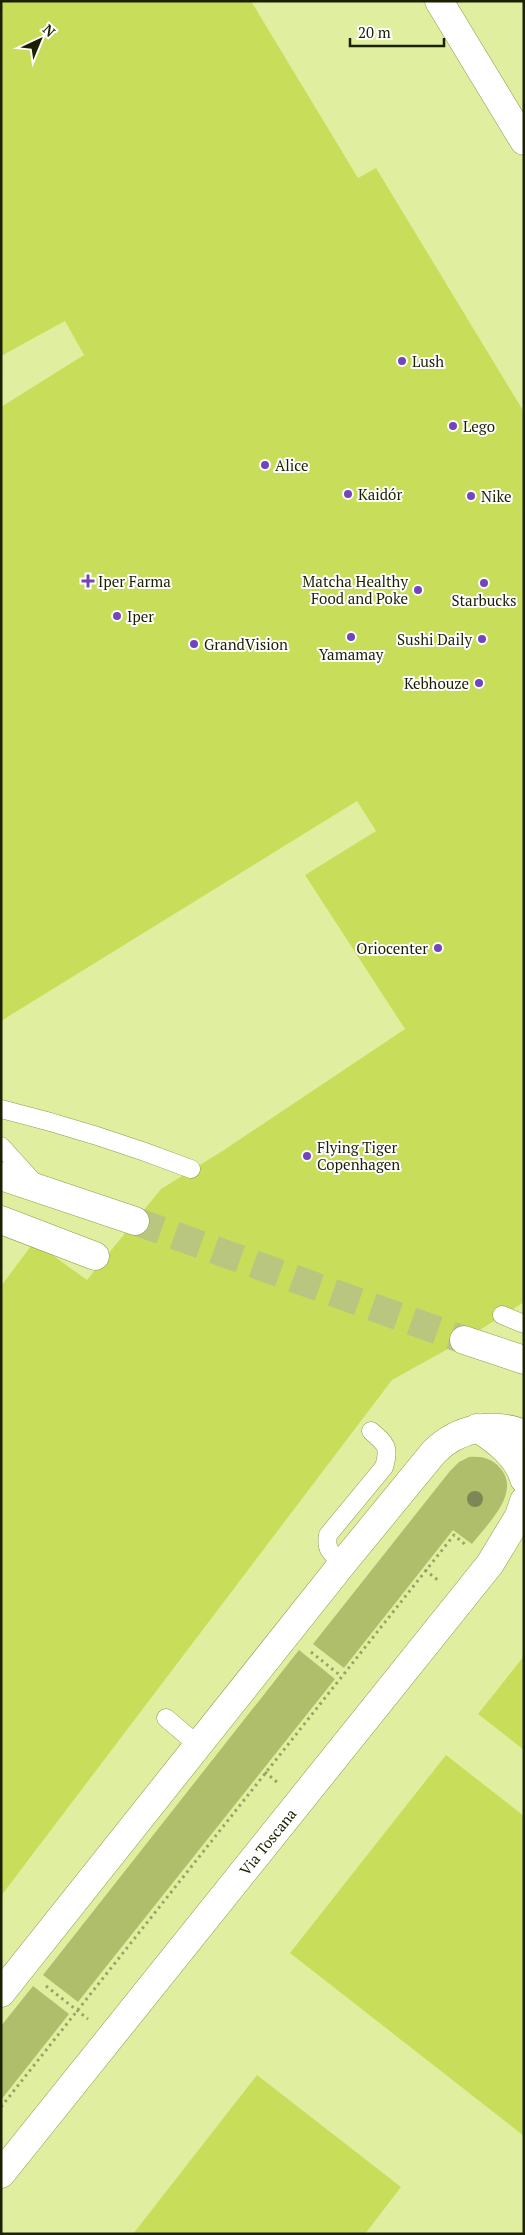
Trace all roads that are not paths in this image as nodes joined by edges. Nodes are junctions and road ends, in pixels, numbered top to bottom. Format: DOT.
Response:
graph roads {
  1 [pos="439,1"];
  2 [pos="524,141"];
  3 [pos="1,1109"];
  4 [pos="1,1146"];
  5 [pos="191,1169"];
  6 [pos="1,1176"];
  7 [pos="40,1189"];
  8 [pos="1,1220"];
  9 [pos="135,1221"];
  10 [pos="95,1256"];
  11 [pos="502,1315"];
  12 [pos="524,1324"];
  13 [pos="464,1340"];
  14 [pos="524,1360"];
  15 [pos="477,1428"];
  16 [pos="371,1431"];
  17 [pos="524,1434"];
  18 [pos="524,1479"];
  19 [pos="524,1501"];
  20 [pos="524,1542"];
  21 [pos="481,1557"];
  22 [pos="342,1563"];
  23 [pos="166,1718"];
  24 [pos="198,1744"];
  25 [pos="8,1981"];
  26 [pos="1,2174"];
  1 -- 2 [label="street"];
  3 -- 5 [label="lane"];
  4 -- 7 [label="lane"];
  6 -- 7 [label="street"];
  7 -- 9 [label="street"];
  8 -- 10 [label="street"];
  11 -- 12 [label="lane"];
  13 -- 14 [label="street"];
  15 -- 17 [label="street"];
  15 -- 18 [label="street"];
  15 -- 22 [label="street"];
  16 -- 22 [label="lane"];
  19 -- 21 [label="street, Via Toscana"];
  20 -- 21 [label="street"];
  21 -- 26 [label="street, Via Toscana"];
  22 -- 24 [label="street"];
  23 -- 24 [label="lane"];
  24 -- 25 [label="street"];
}
